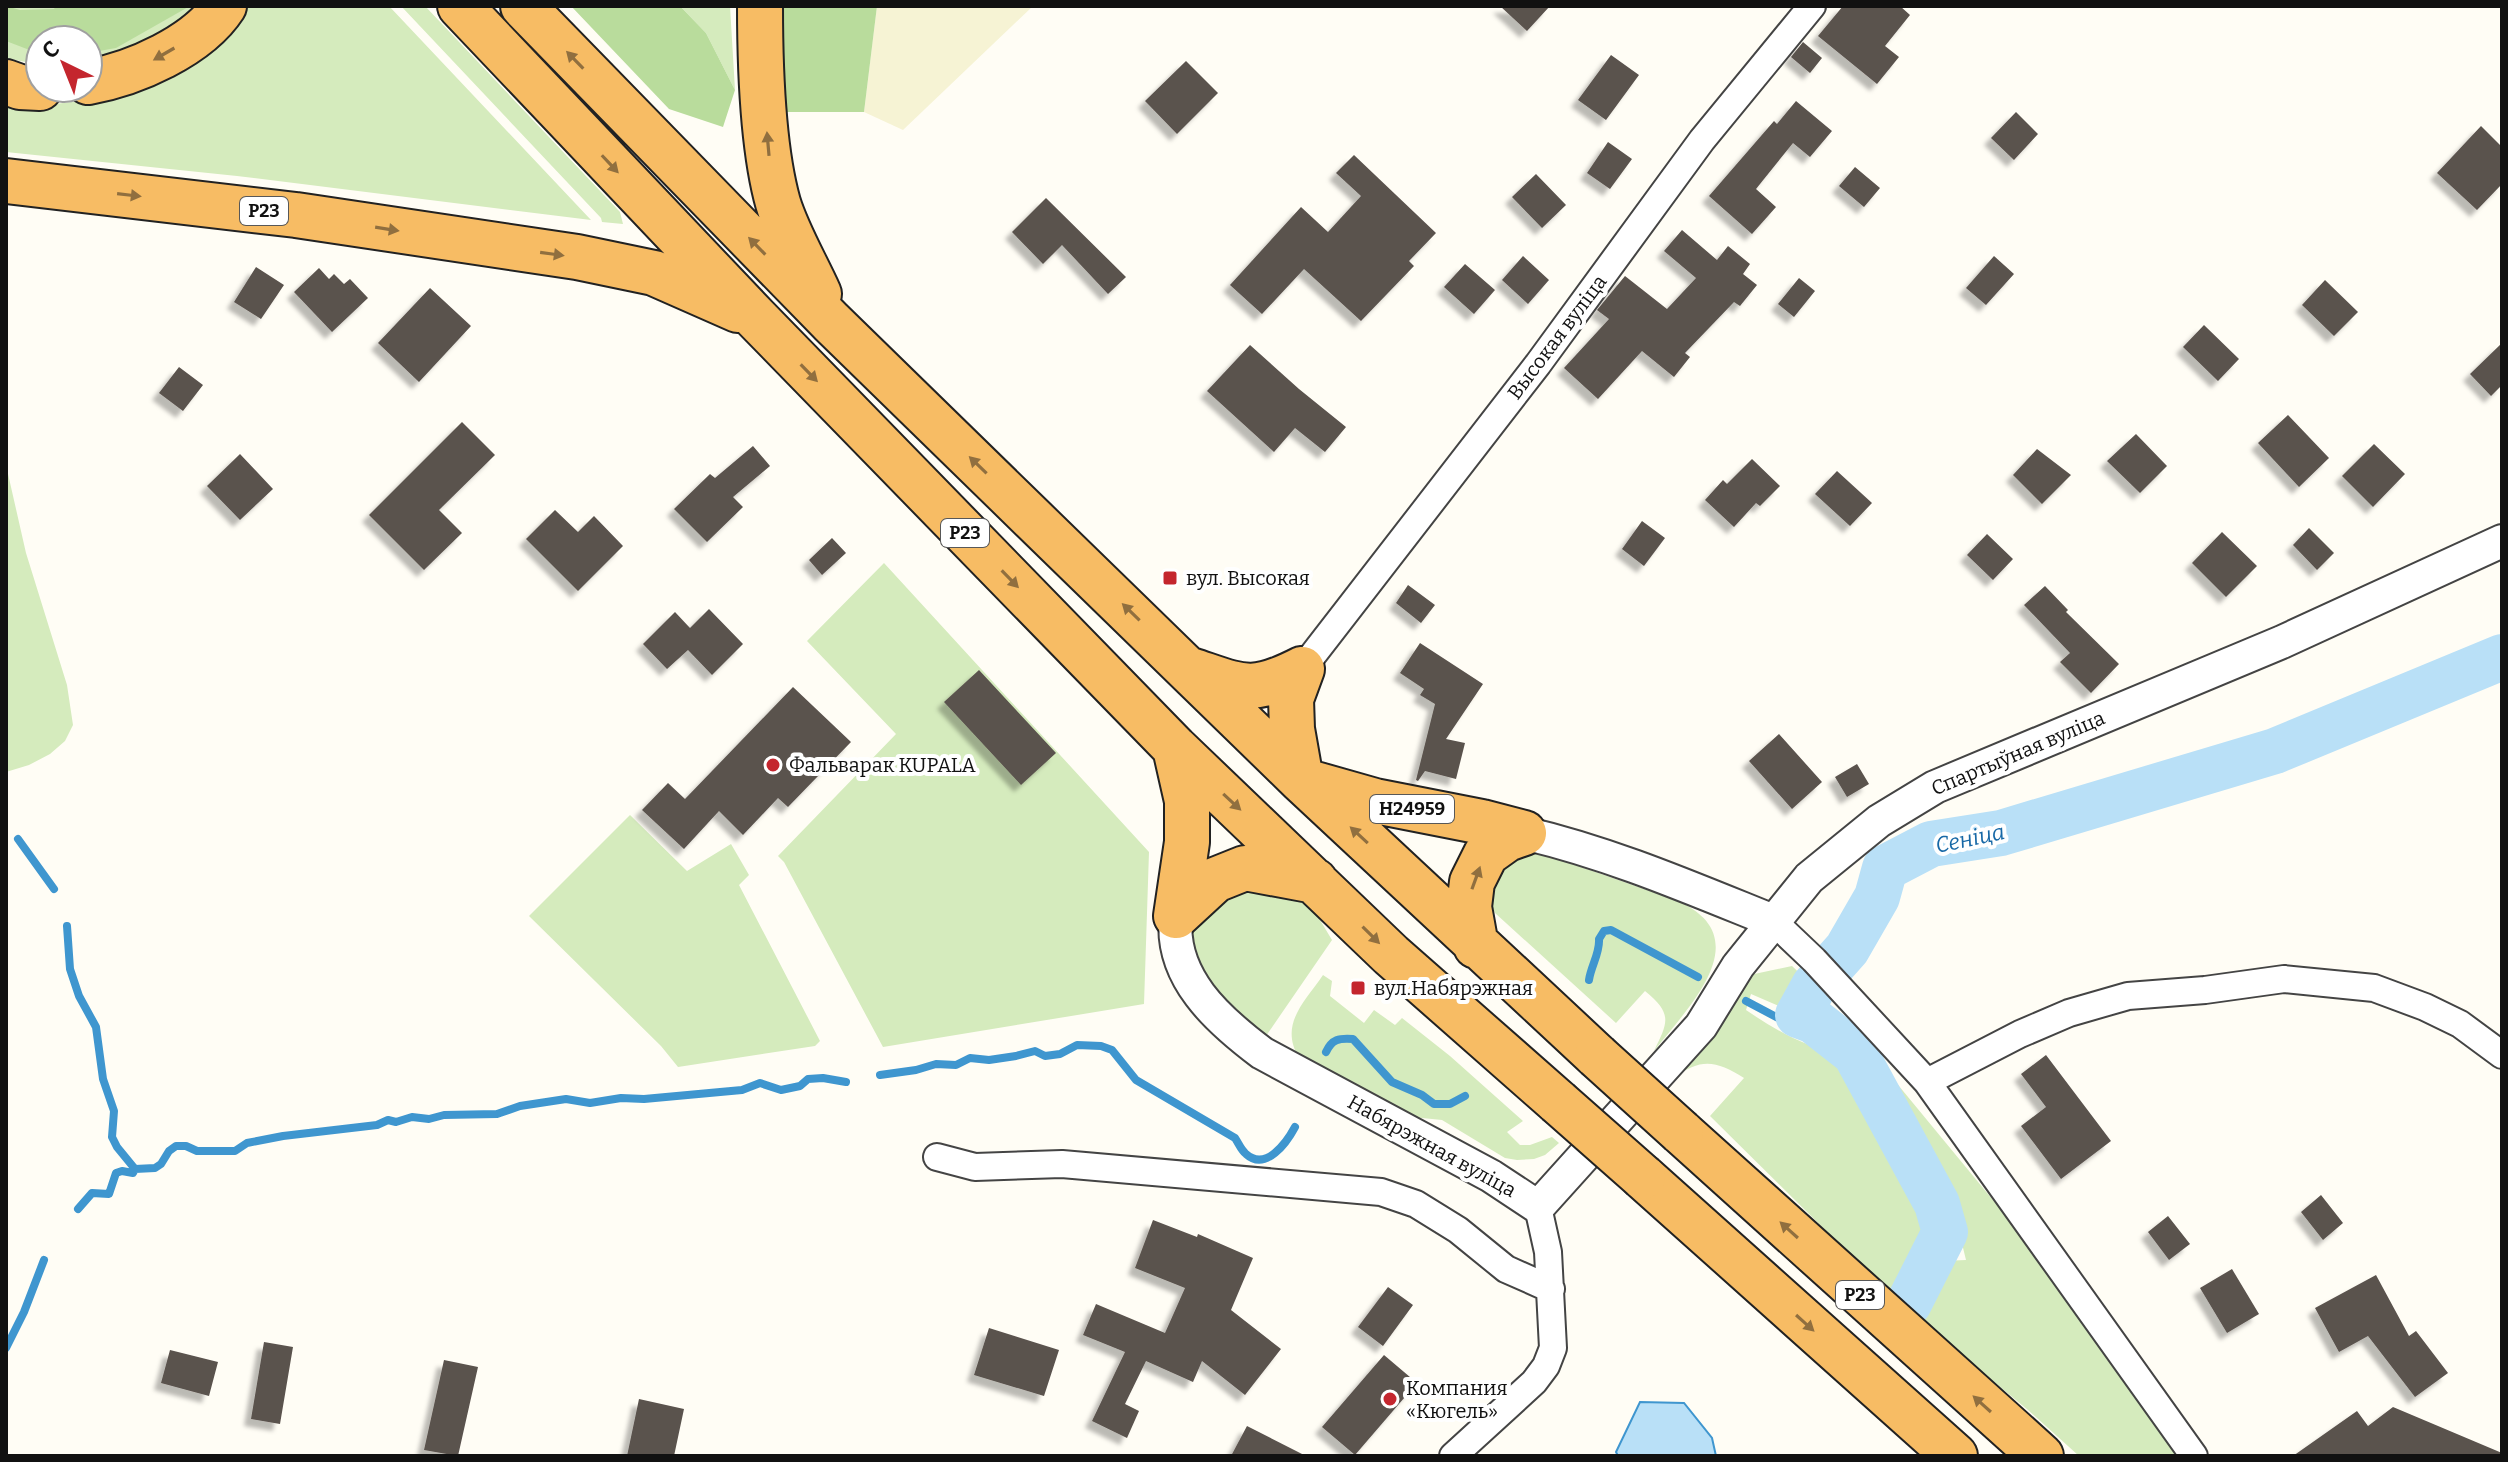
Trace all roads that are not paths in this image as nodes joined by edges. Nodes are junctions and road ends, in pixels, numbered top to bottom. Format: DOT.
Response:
graph roads {
  1 [pos="224,6"];
  2 [pos="460,6"];
  3 [pos="523,6"];
  4 [pos="760,6"];
  5 [pos="1812,6"];
  6 [pos="104,77"];
  7 [pos="6,181"];
  8 [pos="755,317"];
  9 [pos="831,322"];
  10 [pos="2502,541"];
  11 [pos="1186,668"];
  12 [pos="1302,669"];
  13 [pos="1175,748"];
  14 [pos="1301,780"];
  15 [pos="1524,833"];
  16 [pos="1315,881"];
  17 [pos="1176,916"];
  18 [pos="1773,921"];
  19 [pos="1476,946"];
  20 [pos="2502,1055"];
  21 [pos="1927,1082"];
  22 [pos="937,1157"];
  23 [pos="1538,1207"];
  24 [pos="1551,1289"];
  25 [pos="1453,1456"];
  26 [pos="1955,1456"];
  27 [pos="2041,1456"];
  28 [pos="2194,1456"];
  1 -- 6 [label="highway, one-way"];
  2 -- 8 [label="highway, Р23, one-way"];
  9 -- 3 [label="highway, Р23, one-way"];
  9 -- 4 [label="highway, Р23, one-way"];
  5 -- 12 [label="street, Высокая вуліца"];
  7 -- 8 [label="highway, Р23, one-way"];
  8 -- 13 [label="highway, Р23, one-way"];
  11 -- 9 [label="highway, Р23, one-way"];
  10 -- 18 [label="street, Спартыўная вуліца"];
  11 -- 12 [label="highway"];
  11 -- 14 [label="highway, Р23"];
  12 -- 14 [label="highway"];
  13 -- 16 [label="highway, Р23, one-way"];
  13 -- 17 [label="highway"];
  14 -- 15 [label="highway, Н24959"];
  19 -- 14 [label="highway, Р23, one-way"];
  15 -- 18 [label="street, Н24959"];
  19 -- 15 [label="highway, one-way"];
  16 -- 17 [label="highway"];
  16 -- 26 [label="highway, Р23, one-way, bridge"];
  17 -- 23 [label="street, Набярэжная вуліца"];
  18 -- 21 [label="street"];
  18 -- 23 [label="street, Спартыўная вуліца"];
  27 -- 19 [label="highway, Р23, one-way, bridge"];
  20 -- 21 [label="street"];
  21 -- 28 [label="street"];
  22 -- 24 [label="street"];
  23 -- 24 [label="street, Набярэжная вуліца"];
  24 -- 25 [label="street, Набярэжная вуліца"];
}
